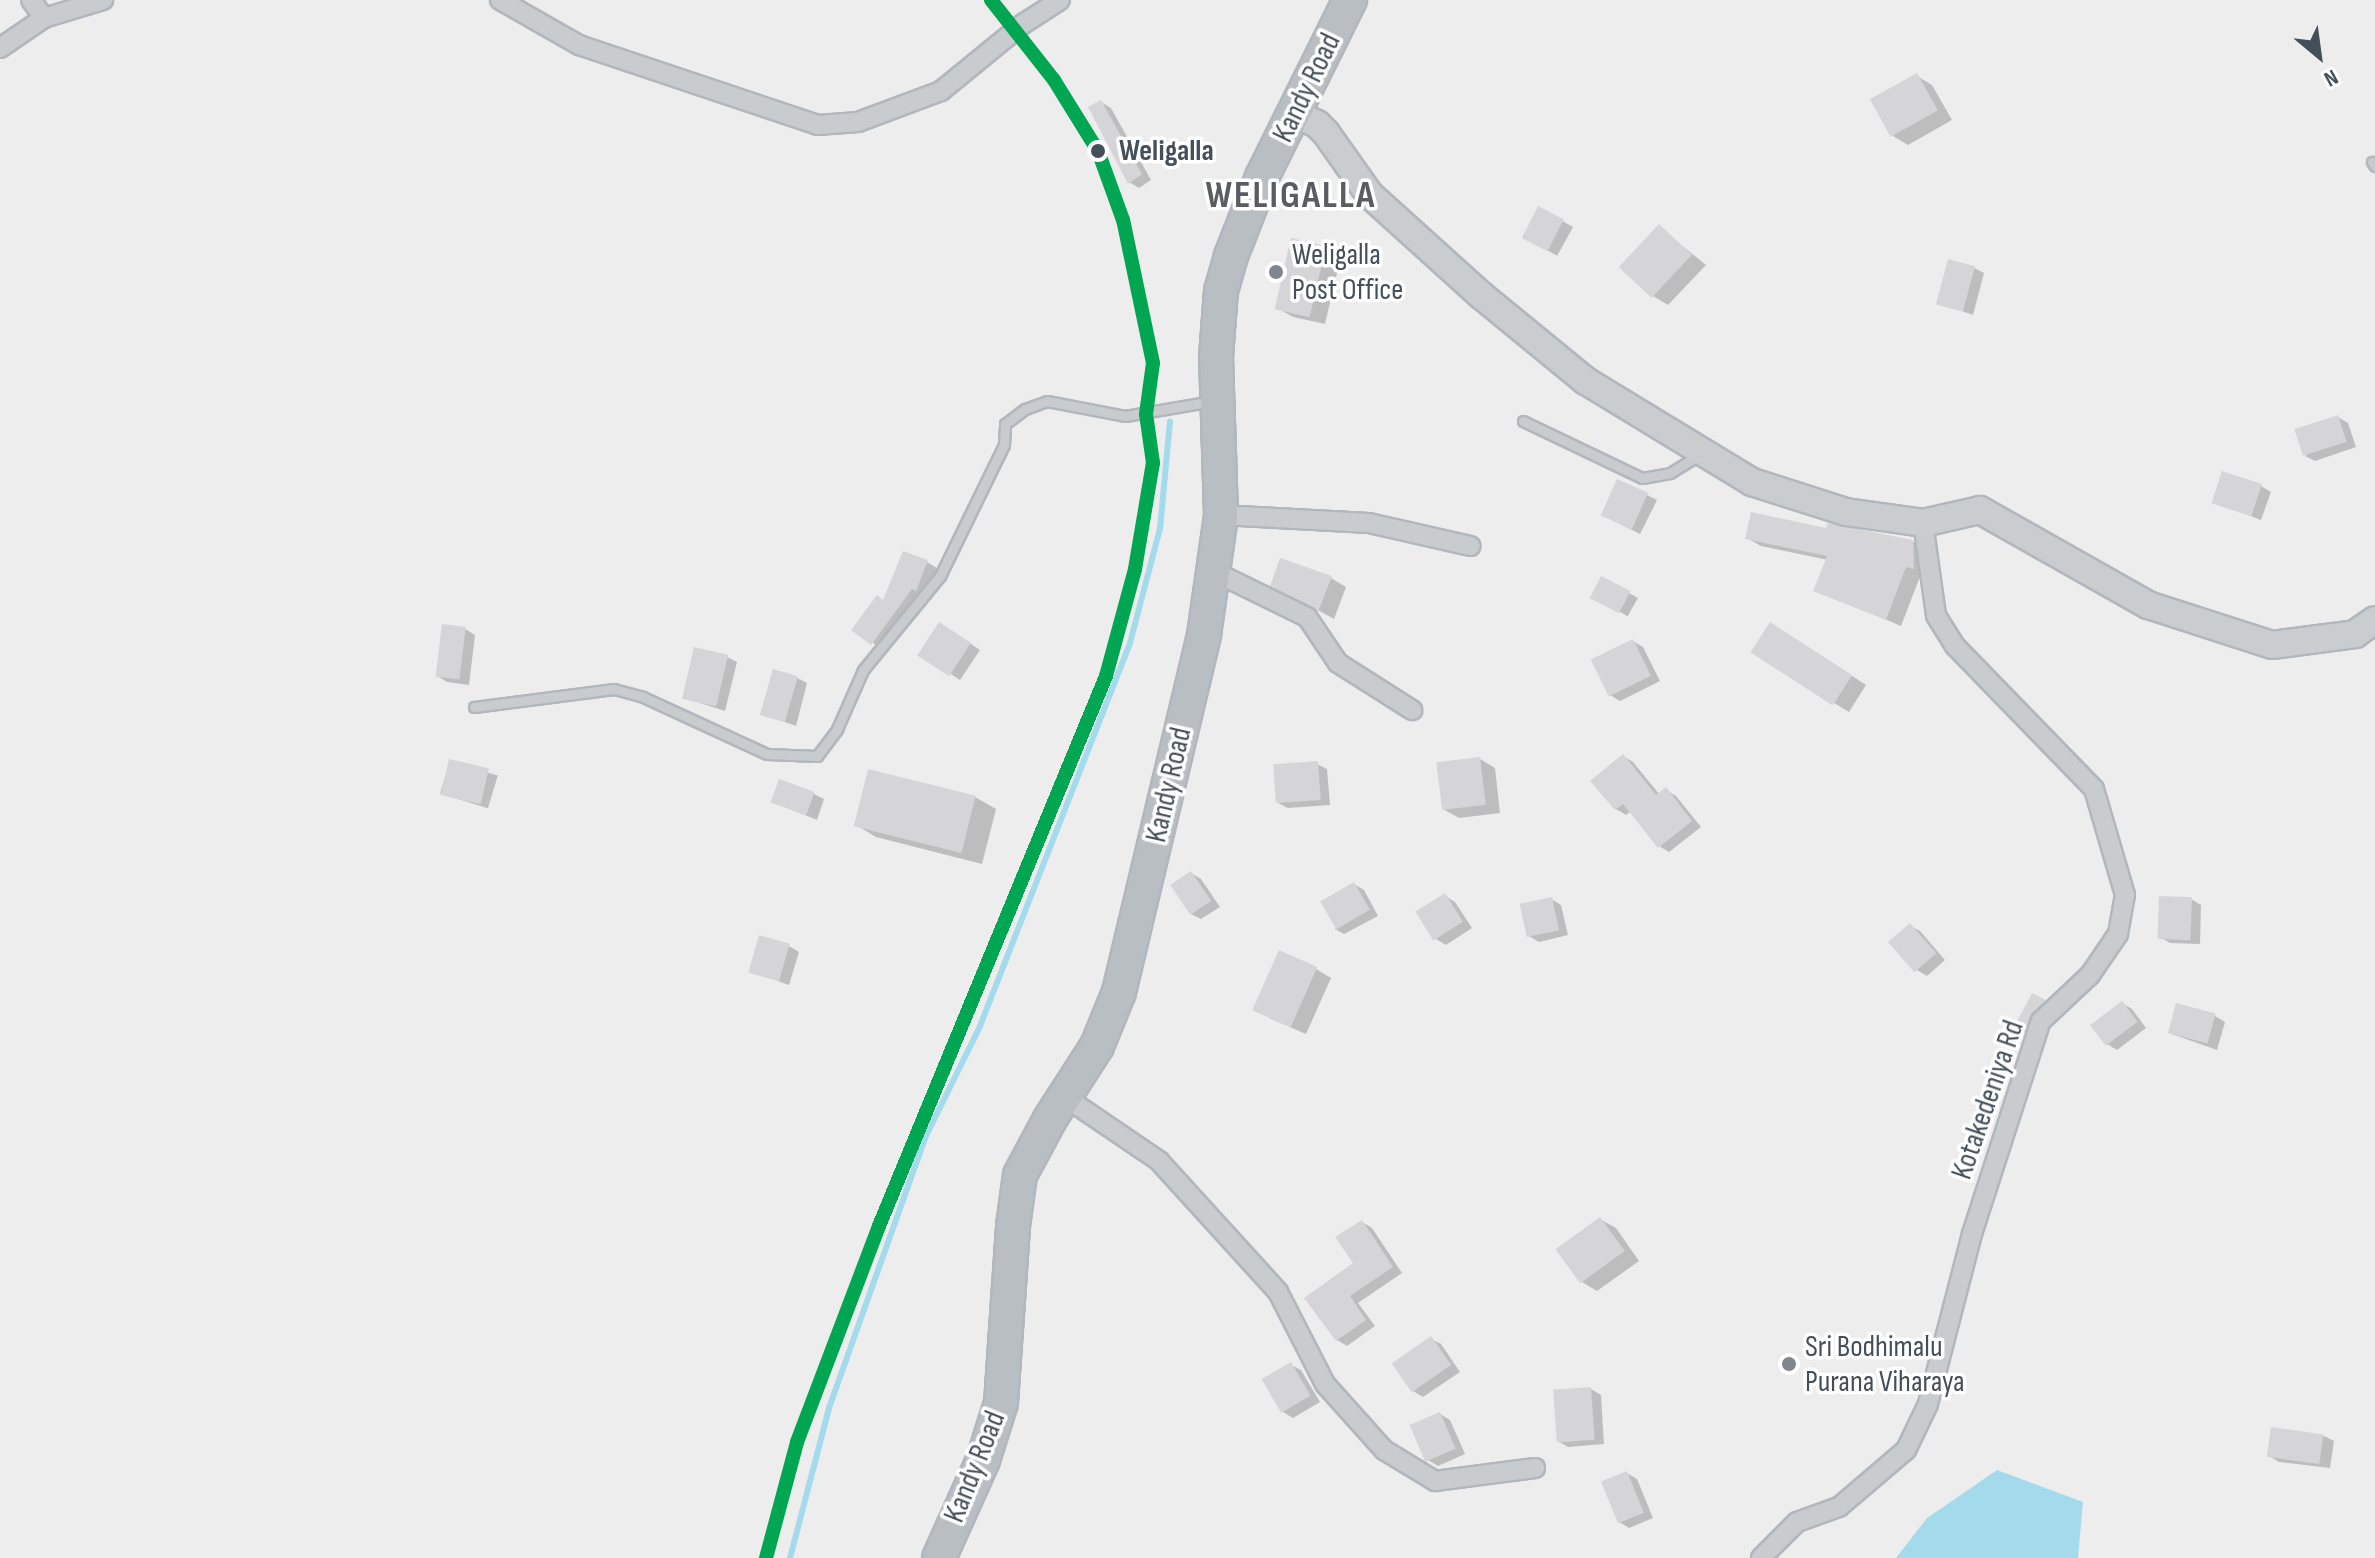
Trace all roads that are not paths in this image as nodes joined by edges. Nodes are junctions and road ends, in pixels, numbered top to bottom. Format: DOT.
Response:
graph roads {
  1 [pos="31,0"];
  2 [pos="103,0"];
  3 [pos="500,0"];
  4 [pos="1060,0"];
  5 [pos="1350,0"];
  6 [pos="44,18"];
  7 [pos="0,48"];
  8 [pos="1295,114"];
  9 [pos="1217,400"];
  10 [pos="1523,421"];
  11 [pos="1705,451"];
  12 [pos="1221,515"];
  13 [pos="1923,523"];
  14 [pos="1470,546"];
  15 [pos="1215,572"];
  16 [pos="2375,620"];
  17 [pos="474,707"];
  18 [pos="1412,710"];
  19 [pos="1065,1097"];
  20 [pos="1535,1468"];
  21 [pos="939,1558"];
  22 [pos="1761,1558"];
  1 -- 6 [label="street"];
  2 -- 6 [label="street"];
  3 -- 4 [label="street"];
  5 -- 8 [label="highway, Kandy Road"];
  6 -- 7 [label="street"];
  8 -- 9 [label="highway, Kandy Road"];
  8 -- 11 [label="street"];
  9 -- 12 [label="highway, Kandy Road"];
  9 -- 17 [label="lane"];
  10 -- 11 [label="lane"];
  11 -- 13 [label="street"];
  12 -- 14 [label="street"];
  12 -- 15 [label="highway, Kandy Road"];
  13 -- 16 [label="street"];
  13 -- 22 [label="street, Kotakedeniya Rd"];
  15 -- 18 [label="street"];
  15 -- 19 [label="highway, Kandy Road"];
  19 -- 20 [label="street"];
  19 -- 21 [label="highway, Kandy Road"];
}
